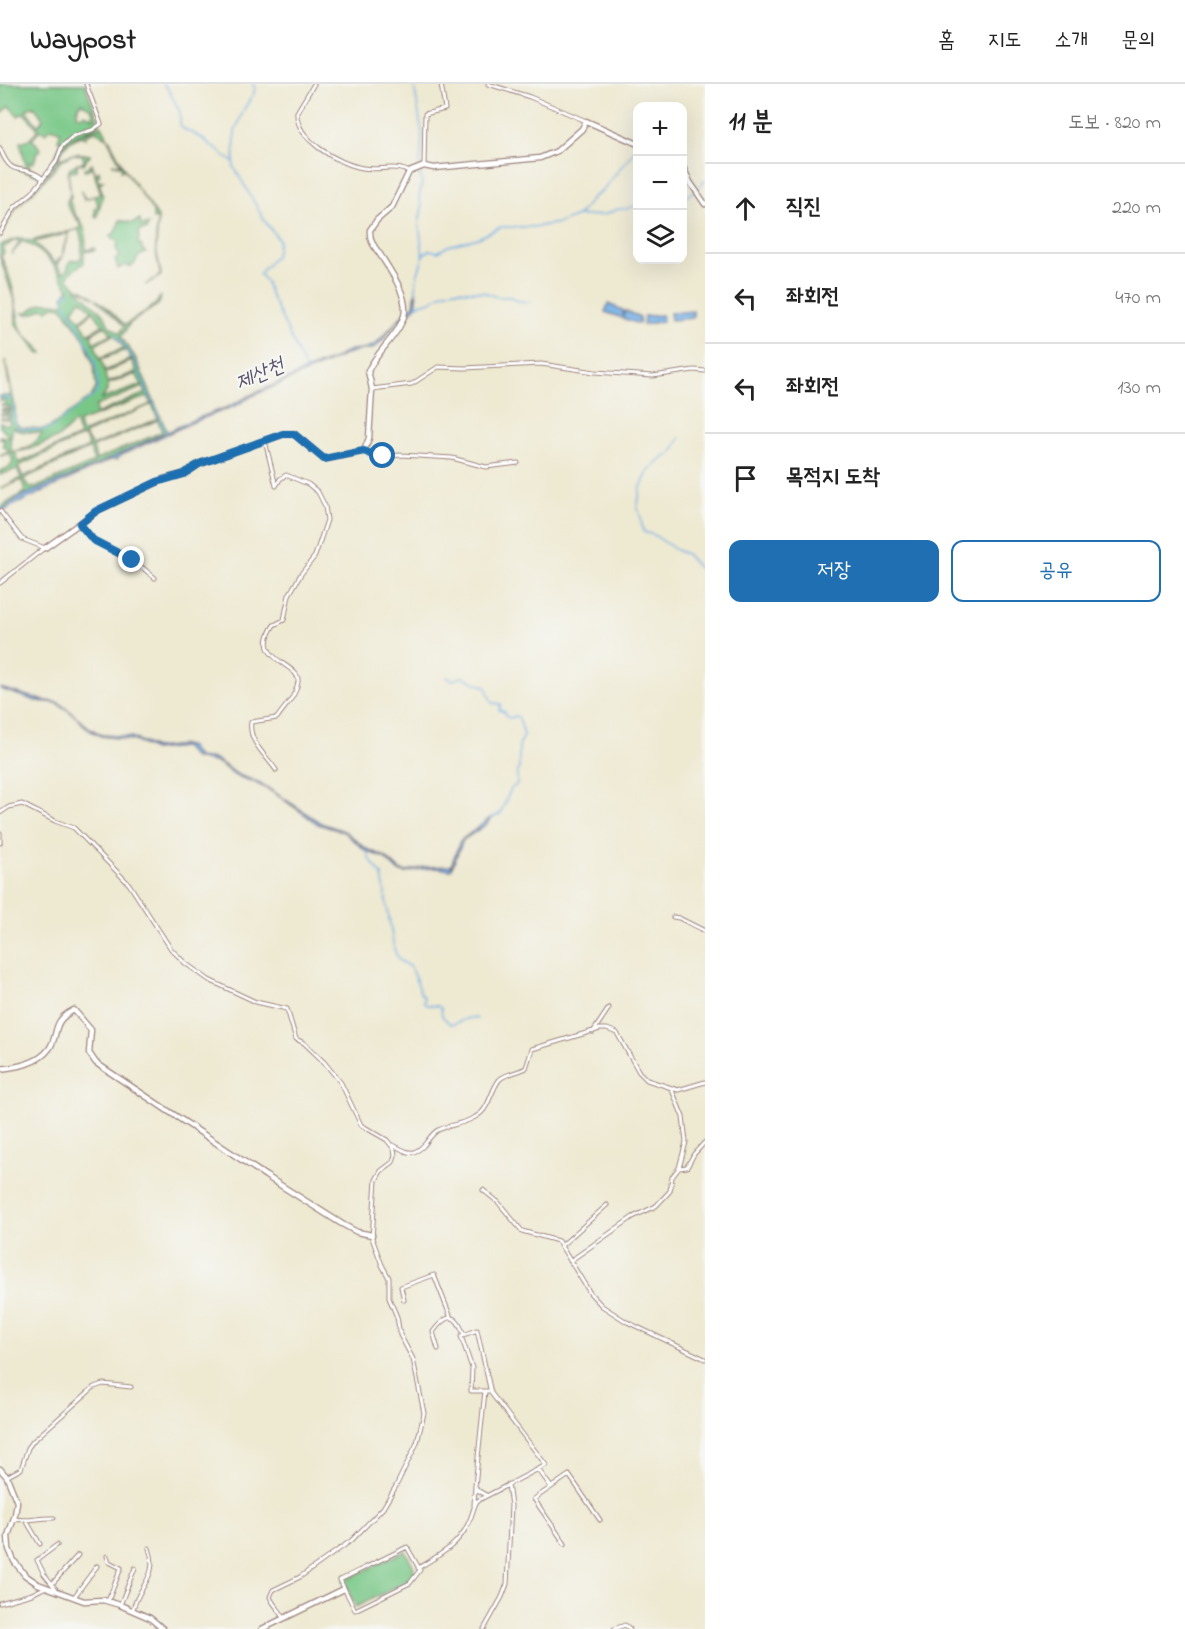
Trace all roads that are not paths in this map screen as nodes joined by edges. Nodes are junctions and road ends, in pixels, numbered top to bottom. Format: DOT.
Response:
graph roads {
  1 [pos="86,84"];
  2 [pos="314,84"];
  3 [pos="441,84"];
  4 [pos="488,84"];
  5 [pos="586,121"];
  6 [pos="633,142"];
  7 [pos="0,148"];
  8 [pos="424,166"];
  9 [pos="409,172"];
  10 [pos="687,176"];
  11 [pos="42,178"];
  12 [pos="705,204"];
  13 [pos="0,233"];
  14 [pos="705,371"];
  15 [pos="372,389"];
  16 [pos="265,441"];
  17 [pos="364,451"];
  18 [pos="518,463"];
  19 [pos="0,511"];
  20 [pos="80,524"];
  21 [pos="45,548"];
  22 [pos="156,578"];
  23 [pos="0,583"];
  24 [pos="276,770"];
  25 [pos="0,813"];
  26 [pos="0,833"];
  27 [pos="0,843"];
  28 [pos="673,917"];
  29 [pos="705,931"];
  30 [pos="609,1008"];
  31 [pos="592,1032"];
  32 [pos="0,1069"];
  33 [pos="705,1083"];
  34 [pos="672,1089"];
  35 [pos="705,1142"];
  36 [pos="391,1144"];
  37 [pos="679,1168"];
  38 [pos="483,1190"];
  39 [pos="607,1206"];
  40 [pos="372,1235"];
  41 [pos="561,1246"];
  42 [pos="570,1261"];
  43 [pos="405,1300"];
  44 [pos="452,1318"];
  45 [pos="464,1335"];
  46 [pos="438,1349"];
  47 [pos="705,1359"];
  48 [pos="131,1387"];
  49 [pos="488,1391"];
  50 [pos="0,1469"];
  51 [pos="538,1469"];
  52 [pos="7,1477"];
  53 [pos="508,1484"];
  54 [pos="475,1486"];
  55 [pos="551,1487"];
  56 [pos="501,1488"];
  57 [pos="488,1494"];
  58 [pos="510,1497"];
  59 [pos="474,1508"];
  60 [pos="54,1518"];
  61 [pos="14,1519"];
  62 [pos="600,1520"];
  63 [pos="27,1521"];
  64 [pos="40,1544"];
  65 [pos="565,1544"];
  66 [pos="57,1545"];
  67 [pos="149,1548"];
  68 [pos="78,1555"];
  69 [pos="107,1556"];
  70 [pos="97,1566"];
  71 [pos="135,1568"];
  72 [pos="418,1568"];
  73 [pos="46,1587"];
  74 [pos="54,1587"];
  75 [pos="344,1589"];
  76 [pos="74,1597"];
  77 [pos="108,1601"];
  78 [pos="0,1603"];
  79 [pos="120,1605"];
  80 [pos="132,1610"];
  81 [pos="284,1618"];
  82 [pos="163,1629"];
  83 [pos="262,1629"];
  84 [pos="484,1629"];
  85 [pos="614,1629"];
  86 [pos="630,1629"];
  1 -- 11 [label="street"];
  2 -- 9 [label="street"];
  3 -- 8 [label="street"];
  4 -- 5 [label="street"];
  5 -- 6 [label="street"];
  5 -- 8 [label="street"];
  7 -- 11 [label="street"];
  8 -- 9 [label="street"];
  9 -- 15 [label="street"];
  10 -- 12 [label="street"];
  11 -- 13 [label="street"];
  14 -- 15 [label="street"];
  15 -- 17 [label="street"];
  16 -- 17 [label="street"];
  16 -- 20 [label="street"];
  16 -- 24 [label="street"];
  17 -- 18 [label="street"];
  19 -- 21 [label="street"];
  20 -- 21 [label="street"];
  20 -- 22 [label="street"];
  21 -- 23 [label="street"];
  25 -- 36 [label="street"];
  26 -- 27 [label="street"];
  28 -- 29 [label="street"];
  30 -- 31 [label="street"];
  31 -- 34 [label="street"];
  31 -- 36 [label="street"];
  32 -- 40 [label="street"];
  33 -- 34 [label="street"];
  34 -- 37 [label="street"];
  35 -- 37 [label="street"];
  36 -- 40 [label="street"];
  37 -- 42 [label="street"];
  38 -- 41 [label="street"];
  39 -- 41 [label="street"];
  40 -- 81 [label="street"];
  41 -- 42 [label="street"];
  42 -- 47 [label="street"];
  43 -- 44 [label="street"];
  44 -- 45 [label="street"];
  44 -- 46 [label="street"];
  45 -- 49 [label="street"];
  45 -- 49 [label="street"];
  48 -- 52 [label="street"];
  49 -- 51 [label="street"];
  49 -- 54 [label="street"];
  50 -- 52 [label="street"];
  51 -- 53 [label="street"];
  51 -- 55 [label="street"];
  52 -- 61 [label="street"];
  53 -- 56 [label="street"];
  53 -- 58 [label="street"];
  54 -- 57 [label="street"];
  54 -- 59 [label="street"];
  55 -- 62 [label="street"];
  55 -- 65 [label="street"];
  56 -- 57 [label="street"];
  56 -- 58 [label="street"];
  57 -- 59 [label="street"];
  58 -- 84 [label="street"];
  59 -- 72 [label="street"];
  60 -- 63 [label="street"];
  61 -- 63 [label="street"];
  61 -- 73 [label="street"];
  63 -- 64 [label="street"];
  66 -- 74 [label="street"];
  67 -- 80 [label="street"];
  68 -- 74 [label="street"];
  69 -- 77 [label="street"];
  70 -- 76 [label="street"];
  71 -- 79 [label="street"];
  72 -- 75 [label="street"];
  72 -- 75 [label="street"];
  73 -- 74 [label="street"];
  73 -- 78 [label="street"];
  74 -- 76 [label="street"];
  75 -- 81 [label="street"];
  76 -- 77 [label="street"];
  77 -- 79 [label="street"];
  79 -- 80 [label="street"];
  80 -- 82 [label="street"];
  81 -- 83 [label="street"];
  85 -- 86 [label="street"];
}
